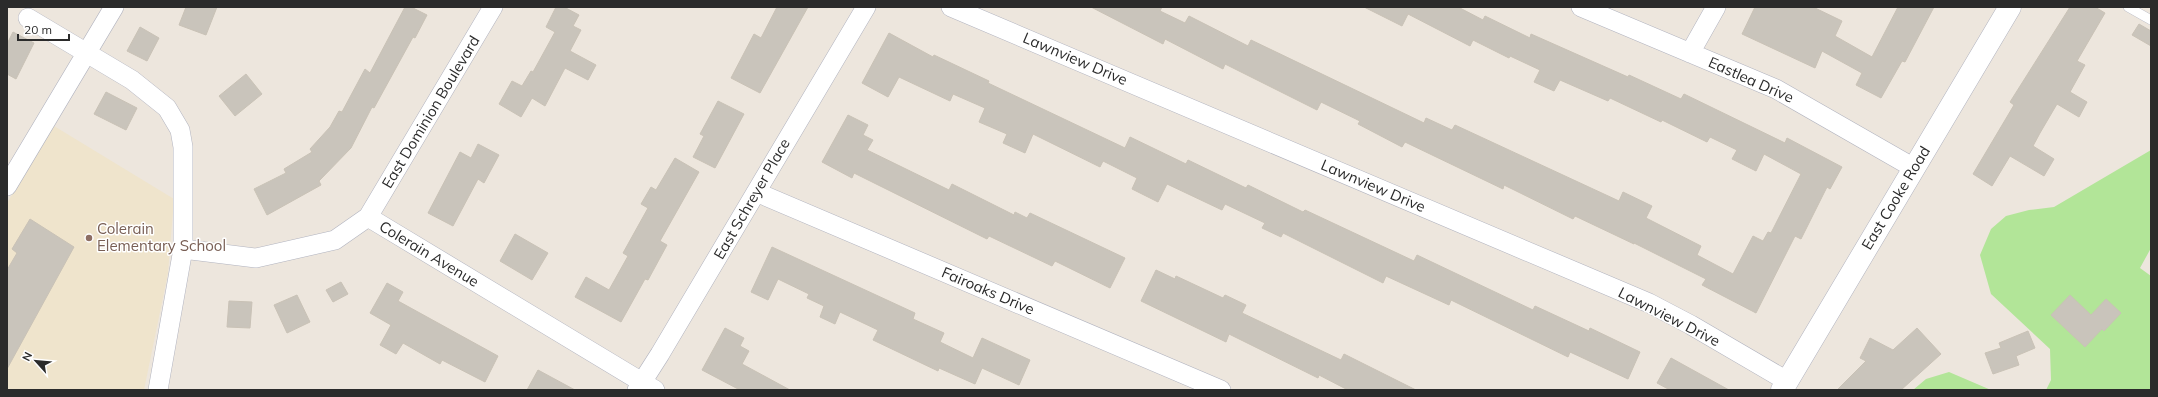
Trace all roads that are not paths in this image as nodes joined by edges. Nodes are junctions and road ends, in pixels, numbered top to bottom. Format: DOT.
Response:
graph roads {
  1 [pos="114,7"];
  2 [pos="493,7"];
  3 [pos="866,7"];
  4 [pos="951,7"];
  5 [pos="1581,7"];
  6 [pos="1716,7"];
  7 [pos="2010,7"];
  8 [pos="2128,7"];
  9 [pos="28,18"];
  10 [pos="2151,20"];
  11 [pos="87,52"];
  12 [pos="1690,53"];
  13 [pos="1914,168"];
  14 [pos="7,186"];
  15 [pos="756,192"];
  16 [pos="368,217"];
  17 [pos="183,249"];
  18 [pos="1785,386"];
  19 [pos="645,387"];
  20 [pos="158,390"];
  21 [pos="1221,390"];
  1 -- 11 [label="street"];
  2 -- 16 [label="street, East Dominion Boulevard"];
  3 -- 15 [label="street, East Schreyer Place"];
  4 -- 18 [label="street, Lawnview Drive"];
  5 -- 12 [label="street, Eastlea Drive"];
  6 -- 12 [label="street"];
  7 -- 13 [label="main road, East Cooke Road"];
  8 -- 10 [label="lane"];
  9 -- 11 [label="street"];
  11 -- 14 [label="street"];
  11 -- 17 [label="street"];
  12 -- 13 [label="street, Eastlea Drive"];
  13 -- 18 [label="main road, East Cooke Road"];
  15 -- 19 [label="street, East Schreyer Place"];
  15 -- 21 [label="street, Fairoaks Drive"];
  16 -- 17 [label="street, Colerain Avenue"];
  16 -- 19 [label="street, Colerain Avenue"];
  17 -- 20 [label="street"];
}
